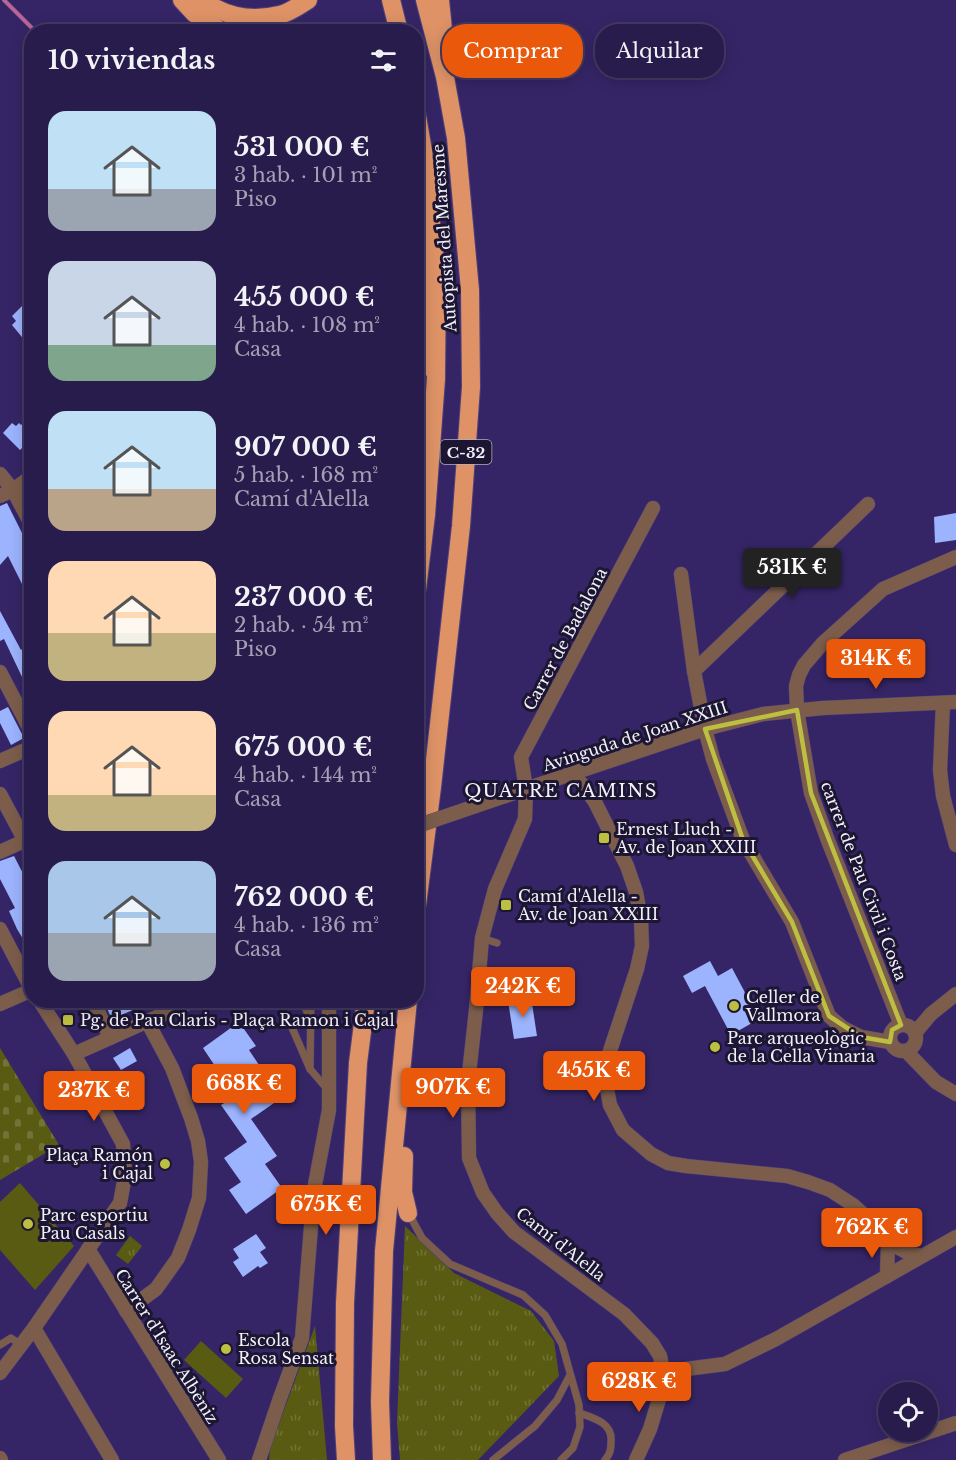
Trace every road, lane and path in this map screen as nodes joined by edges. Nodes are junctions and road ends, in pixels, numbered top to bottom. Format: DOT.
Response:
graph roads {
  1 [pos="182,0"];
  2 [pos="202,0"];
  3 [pos="308,0"];
  4 [pos="391,0"];
  5 [pos="425,0"];
  6 [pos="440,0"];
  7 [pos="210,24"];
  8 [pos="397,24"];
  9 [pos="443,24"];
  10 [pos="442,65"];
  11 [pos="445,78"];
  12 [pos="424,160"];
  13 [pos="424,355"];
  14 [pos="436,379"];
  15 [pos="0,474"];
  16 [pos="24,481"];
  17 [pos="6,493"];
  18 [pos="868,504"];
  19 [pos="653,508"];
  20 [pos="24,516"];
  21 [pos="424,531"];
  22 [pos="956,557"];
  23 [pos="681,574"];
  24 [pos="694,671"];
  25 [pos="0,672"];
  26 [pos="950,702"];
  27 [pos="797,710"];
  28 [pos="24,718"];
  29 [pos="705,729"];
  30 [pos="24,750"];
  31 [pos="0,761"];
  32 [pos="570,774"];
  33 [pos="525,789"];
  34 [pos="0,794"];
  35 [pos="424,824"];
  36 [pos="24,834"];
  37 [pos="24,838"];
  38 [pos="956,845"];
  39 [pos="424,850"];
  40 [pos="0,852"];
  41 [pos="0,929"];
  42 [pos="482,938"];
  43 [pos="497,943"];
  44 [pos="24,975"];
  45 [pos="24,994"];
  46 [pos="956,994"];
  47 [pos="0,1004"];
  48 [pos="44,1008"];
  49 [pos="97,1008"];
  50 [pos="177,1008"];
  51 [pos="283,1008"];
  52 [pos="305,1008"];
  53 [pos="311,1008"];
  54 [pos="329,1008"];
  55 [pos="365,1008"];
  56 [pos="409,1008"];
  57 [pos="410,1008"];
  58 [pos="147,1021"];
  59 [pos="311,1022"];
  60 [pos="902,1025"];
  61 [pos="915,1033"];
  62 [pos="110,1038"];
  63 [pos="890,1042"];
  64 [pos="906,1051"];
  65 [pos="74,1054"];
  66 [pos="310,1069"];
  67 [pos="329,1093"];
  68 [pos="956,1094"];
  69 [pos="408,1213"];
  70 [pos="956,1237"];
  71 [pos="888,1242"];
  72 [pos="88,1249"];
  73 [pos="922,1256"];
  74 [pos="887,1276"];
  75 [pos="126,1311"];
  76 [pos="33,1328"];
  77 [pos="21,1345"];
  78 [pos="0,1346"];
  79 [pos="663,1372"];
  80 [pos="0,1373"];
  81 [pos="570,1375"];
  82 [pos="579,1413"];
  83 [pos="956,1423"];
  84 [pos="112,1460"];
  85 [pos="219,1460"];
  86 [pos="259,1460"];
  87 [pos="345,1460"];
  88 [pos="382,1460"];
  89 [pos="494,1460"];
  90 [pos="561,1460"];
  91 [pos="605,1460"];
  92 [pos="636,1460"];
  93 [pos="845,1460"];
  1 -- 7 [label="highway"];
  2 -- 3 [label="highway"];
  4 -- 8 [label="highway"];
  5 -- 10 [label="highway, Autopista del Maresme / C-32"];
  6 -- 9 [label="highway"];
  11 -- 39 [label="highway, Autopista del Maresme / C-32"];
  12 -- 14 [label="highway, Autopista del Maresme / C-32"];
  13 -- 14 [label="highway"];
  14 -- 21 [label="highway, Autopista del Maresme / C-32"];
  15 -- 17 [label="street"];
  16 -- 17 [label="street"];
  17 -- 20 [label="street"];
  18 -- 24 [label="street"];
  19 -- 33 [label="street, Carrer de Badalona"];
  22 -- 27 [label="street, carrer de Pau Civil i Costa"];
  23 -- 24 [label="street"];
  24 -- 29 [label="street"];
  25 -- 28 [label="street"];
  26 -- 27 [label="street, Avinguda de Joan XXIII"];
  26 -- 38 [label="street"];
  27 -- 29 [label="street, Avinguda de Joan XXIII"];
  27 -- 60 [label="street, carrer de Pau Civil i Costa"];
  29 -- 32 [label="street, Avinguda de Joan XXIII"];
  29 -- 63 [label="street"];
  30 -- 31 [label="street"];
  32 -- 33 [label="street, Avinguda de Joan XXIII"];
  32 -- 71 [label="street"];
  33 -- 35 [label="street, Avinguda de Joan XXIII, bridge"];
  33 -- 42 [label="street, Camí d'Alella"];
  34 -- 36 [label="street"];
  37 -- 40 [label="street"];
  41 -- 44 [label="street"];
  42 -- 43 [label="lane"];
  42 -- 79 [label="street, Camí d'Alella"];
  45 -- 47 [label="street"];
  46 -- 61 [label="street"];
  48 -- 65 [label="street"];
  49 -- 62 [label="street"];
  50 -- 58 [label="street"];
  51 -- 66 [label="lane"];
  52 -- 59 [label="lane"];
  53 -- 59 [label="lane"];
  54 -- 67 [label="street"];
  55 -- 87 [label="highway"];
  56 -- 88 [label="highway"];
  57 -- 69 [label="highway"];
  58 -- 62 [label="street"];
  58 -- 75 [label="street"];
  59 -- 66 [label="lane"];
  60 -- 61 [label="street"];
  60 -- 63 [label="street"];
  61 -- 64 [label="street"];
  62 -- 65 [label="street"];
  63 -- 64 [label="street"];
  64 -- 68 [label="street"];
  65 -- 72 [label="street"];
  66 -- 67 [label="lane"];
  67 -- 86 [label="street"];
  69 -- 81 [label="lane"];
  70 -- 73 [label="street"];
  71 -- 73 [label="street"];
  71 -- 74 [label="street"];
  72 -- 75 [label="street, Carrer d'Isaac Albèniz"];
  72 -- 76 [label="street"];
  73 -- 74 [label="street"];
  74 -- 79 [label="street"];
  75 -- 85 [label="street, Carrer d'Isaac Albèniz"];
  76 -- 77 [label="street"];
  76 -- 84 [label="street"];
  77 -- 78 [label="lane"];
  77 -- 80 [label="street"];
  79 -- 92 [label="street, Camí d'Alella"];
  81 -- 82 [label="lane"];
  81 -- 89 [label="lane"];
  82 -- 90 [label="lane"];
  82 -- 91 [label="lane"];
  83 -- 93 [label="street"];
}
